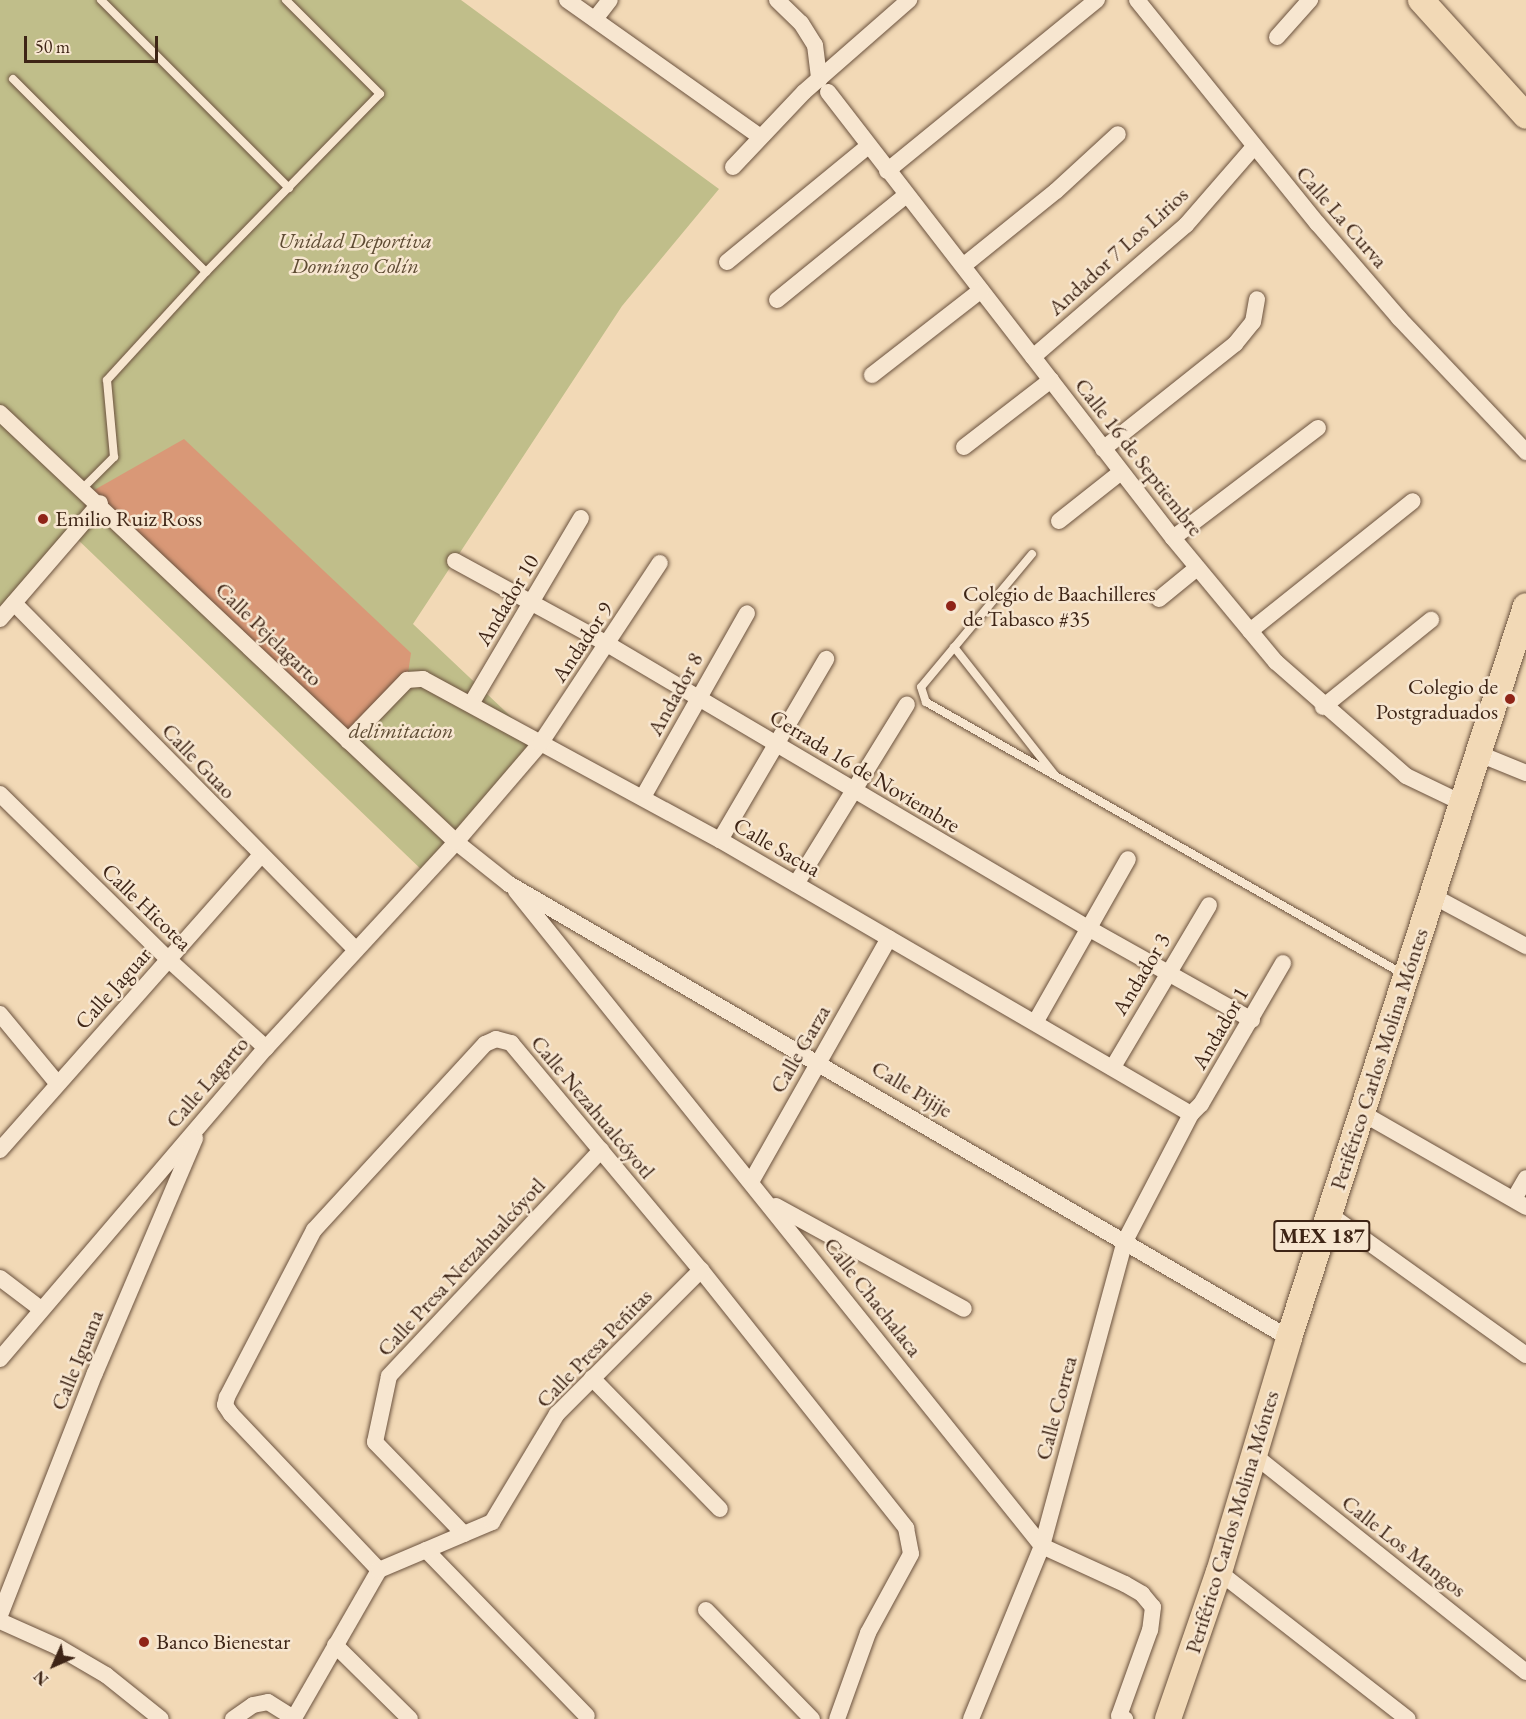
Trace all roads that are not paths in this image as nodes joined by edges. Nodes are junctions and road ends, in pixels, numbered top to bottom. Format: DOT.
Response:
graph roads {
  1 [pos="101,0"];
  2 [pos="286,0"];
  3 [pos="567,0"];
  4 [pos="610,0"];
  5 [pos="777,0"];
  6 [pos="909,0"];
  7 [pos="1096,0"];
  8 [pos="1137,0"];
  9 [pos="1310,0"];
  10 [pos="1422,0"];
  11 [pos="595,19"];
  12 [pos="1277,36"];
  13 [pos="13,79"];
  14 [pos="823,86"];
  15 [pos="1526,116"];
  16 [pos="1118,134"];
  17 [pos="759,136"];
  18 [pos="868,146"];
  19 [pos="1253,148"];
  20 [pos="733,167"];
  21 [pos="887,171"];
  22 [pos="289,188"];
  23 [pos="905,196"];
  24 [pos="727,262"];
  25 [pos="963,266"];
  26 [pos="206,272"];
  27 [pos="981,290"];
  28 [pos="1257,299"];
  29 [pos="777,300"];
  30 [pos="1033,357"];
  31 [pos="872,375"];
  32 [pos="1051,380"];
  33 [pos="0,413"];
  34 [pos="1318,428"];
  35 [pos="964,447"];
  36 [pos="1103,449"];
  37 [pos="1526,452"];
  38 [pos="1121,472"];
  39 [pos="83,488"];
  40 [pos="1413,501"];
  41 [pos="100,502"];
  42 [pos="581,518"];
  43 [pos="1059,521"];
  44 [pos="1173,538"];
  45 [pos="1032,554"];
  46 [pos="455,561"];
  47 [pos="660,563"];
  48 [pos="1197,568"];
  49 [pos="1159,599"];
  50 [pos="532,602"];
  51 [pos="14,603"];
  52 [pos="1526,606"];
  53 [pos="747,613"];
  54 [pos="0,619"];
  55 [pos="1431,621"];
  56 [pos="1250,631"];
  57 [pos="1520,638"];
  58 [pos="609,645"];
  59 [pos="954,647"];
  60 [pos="826,659"];
  61 [pos="699,698"];
  62 [pos="471,704"];
  63 [pos="907,704"];
  64 [pos="1323,707"];
  65 [pos="348,741"];
  66 [pos="540,744"];
  67 [pos="778,745"];
  68 [pos="1477,753"];
  69 [pos="1526,773"];
  70 [pos="1058,779"];
  71 [pos="852,790"];
  72 [pos="0,794"];
  73 [pos="643,797"];
  74 [pos="1462,803"];
  75 [pos="720,840"];
  76 [pos="456,842"];
  77 [pos="260,856"];
  78 [pos="1128,859"];
  79 [pos="509,884"];
  80 [pos="796,884"];
  81 [pos="1432,896"];
  82 [pos="1209,905"];
  83 [pos="1088,928"];
  84 [pos="889,938"];
  85 [pos="1526,946"];
  86 [pos="355,949"];
  87 [pos="169,960"];
  88 [pos="1284,963"];
  89 [pos="1167,974"];
  90 [pos="1406,975"];
  91 [pos="0,1014"];
  92 [pos="1252,1020"];
  93 [pos="1036,1021"];
  94 [pos="266,1048"];
  95 [pos="819,1061"];
  96 [pos="1113,1067"];
  97 [pos="57,1083"];
  98 [pos="1191,1113"];
  99 [pos="1362,1113"];
  100 [pos="201,1124"];
  101 [pos="0,1150"];
  102 [pos="601,1150"];
  103 [pos="1526,1178"];
  104 [pos="751,1182"];
  105 [pos="770,1203"];
  106 [pos="1520,1203"];
  107 [pos="1329,1214"];
  108 [pos="1125,1241"];
  109 [pos="701,1270"];
  110 [pos="0,1278"];
  111 [pos="41,1309"];
  112 [pos="964,1309"];
  113 [pos="1289,1338"];
  114 [pos="1526,1355"];
  115 [pos="0,1359"];
  116 [pos="592,1378"];
  117 [pos="1254,1455"];
  118 [pos="720,1509"];
  119 [pos="464,1534"];
  120 [pos="1042,1546"];
  121 [pos="426,1550"];
  122 [pos="379,1570"];
  123 [pos="1219,1572"];
  124 [pos="706,1610"];
  125 [pos="0,1615"];
  126 [pos="0,1622"];
  127 [pos="335,1645"];
  128 [pos="1526,1672"];
  129 [pos="150,1716"];
  130 [pos="587,1716"];
  131 [pos="294,1718"];
  132 [pos="233,1719"];
  133 [pos="410,1719"];
  134 [pos="812,1719"];
  135 [pos="837,1719"];
  136 [pos="971,1719"];
  137 [pos="1125,1719"];
  138 [pos="1168,1719"];
  139 [pos="1408,1719"];
  1 -- 22 [label="lane"];
  2 -- 22 [label="lane"];
  3 -- 11 [label="street"];
  4 -- 11 [label="street"];
  5 -- 14 [label="street"];
  6 -- 14 [label="street"];
  7 -- 21 [label="street"];
  8 -- 19 [label="street, Calle La Curva"];
  9 -- 12 [label="street"];
  10 -- 15 [label="main road"];
  11 -- 17 [label="street"];
  13 -- 26 [label="lane"];
  14 -- 17 [label="street"];
  14 -- 18 [label="street, Calle 16 de Septiembre"];
  16 -- 25 [label="street"];
  17 -- 20 [label="street"];
  18 -- 21 [label="street, Calle 16 de Septiembre"];
  18 -- 24 [label="street"];
  19 -- 30 [label="street, Andador 7 Los Lirios"];
  19 -- 37 [label="street, Calle La Curva"];
  21 -- 23 [label="street, Calle 16 de Septiembre"];
  22 -- 26 [label="lane"];
  23 -- 25 [label="street, Calle 16 de Septiembre"];
  23 -- 29 [label="street"];
  25 -- 27 [label="street, Calle 16 de Septiembre"];
  26 -- 39 [label="lane"];
  27 -- 30 [label="street, Calle 16 de Septiembre"];
  27 -- 31 [label="street"];
  28 -- 36 [label="street"];
  30 -- 32 [label="street, Calle 16 de Septiembre"];
  32 -- 35 [label="street"];
  32 -- 36 [label="street, Calle 16 de Septiembre"];
  33 -- 39 [label="street, Calle Pejelagarto"];
  34 -- 44 [label="street"];
  36 -- 38 [label="street, Calle 16 de Septiembre"];
  38 -- 43 [label="street"];
  38 -- 44 [label="street, Calle 16 de Septiembre"];
  39 -- 41 [label="street, Calle Pejelagarto"];
  40 -- 56 [label="street"];
  41 -- 51 [label="street"];
  41 -- 65 [label="street, Calle Pejelagarto"];
  42 -- 50 [label="street, Andador 10"];
  44 -- 48 [label="street, Calle 16 de Septiembre"];
  45 -- 59 [label="lane"];
  46 -- 50 [label="street, Cerrada 16 de Noviembre"];
  47 -- 58 [label="street, Andador 9"];
  48 -- 49 [label="street"];
  48 -- 56 [label="street, Calle 16 de Septiembre"];
  50 -- 58 [label="street, Cerrada 16 de Noviembre"];
  50 -- 62 [label="street, Andador 10"];
  51 -- 54 [label="street"];
  51 -- 77 [label="street, Calle Guao"];
  52 -- 57 [label="main road, Periférico Carlos Molina Móntes / MEX 187"];
  53 -- 61 [label="street, Andador 8"];
  55 -- 64 [label="street"];
  56 -- 64 [label="street, Calle 16 de Septiembre"];
  57 -- 68 [label="main road, Periférico Carlos Molina Móntes / MEX 187"];
  58 -- 61 [label="street, Cerrada 16 de Noviembre"];
  58 -- 66 [label="street, Andador 9"];
  59 -- 70 [label="lane"];
  59 -- 70 [label="lane"];
  60 -- 67 [label="street"];
  61 -- 67 [label="street, Cerrada 16 de Noviembre"];
  61 -- 73 [label="street, Andador 8"];
  62 -- 65 [label="street, Calle Sacua"];
  62 -- 66 [label="street, Calle Sacua"];
  63 -- 71 [label="street"];
  64 -- 74 [label="street, Calle 16 de Septiembre"];
  65 -- 76 [label="street, Calle Pejelagarto"];
  66 -- 73 [label="street, Calle Sacua"];
  66 -- 76 [label="street, Andador 9"];
  67 -- 71 [label="street, Cerrada 16 de Noviembre"];
  67 -- 75 [label="street"];
  68 -- 69 [label="street"];
  68 -- 74 [label="main road, Periférico Carlos Molina Móntes / MEX 187"];
  70 -- 90 [label="lane"];
  71 -- 80 [label="street"];
  71 -- 83 [label="street, Cerrada 16 de Noviembre"];
  72 -- 87 [label="street, Calle Hicotea"];
  73 -- 75 [label="street, Calle Sacua"];
  74 -- 81 [label="main road, Periférico Carlos Molina Móntes / MEX 187"];
  75 -- 80 [label="street, Calle Sacua"];
  76 -- 79 [label="street, Calle Pejelagarto"];
  76 -- 86 [label="street, Calle Lagarto"];
  77 -- 86 [label="street, Calle Guao"];
  77 -- 87 [label="street, Calle Jaguar"];
  78 -- 83 [label="street"];
  79 -- 95 [label="street, Calle Pijije"];
  79 -- 104 [label="street, Calle Chachalaca"];
  80 -- 84 [label="street, Calle Sacua"];
  81 -- 85 [label="street"];
  81 -- 90 [label="main road, Periférico Carlos Molina Móntes / MEX 187"];
  82 -- 89 [label="street, Andador 3"];
  83 -- 89 [label="street, Cerrada 16 de Noviembre"];
  83 -- 93 [label="street"];
  84 -- 93 [label="street, Calle Sacua"];
  84 -- 95 [label="street, Calle Garza"];
  86 -- 94 [label="street, Calle Lagarto"];
  87 -- 94 [label="street, Calle Hicotea"];
  87 -- 97 [label="street, Calle Jaguar"];
  88 -- 92 [label="street, Andador 1"];
  89 -- 92 [label="street, Cerrada 16 de Noviembre"];
  89 -- 96 [label="street, Andador 3"];
  90 -- 99 [label="main road, Periférico Carlos Molina Móntes / MEX 187"];
  91 -- 97 [label="street"];
  92 -- 98 [label="street, Andador 1"];
  93 -- 96 [label="street, Calle Sacua"];
  94 -- 100 [label="street, Calle Lagarto"];
  95 -- 104 [label="street, Calle Garza"];
  95 -- 108 [label="street, Calle Pijije"];
  96 -- 98 [label="street, Calle Sacua"];
  97 -- 101 [label="street, Calle Jaguar"];
  98 -- 108 [label="street, Calle Correa"];
  99 -- 106 [label="street"];
  99 -- 107 [label="main road, Periférico Carlos Molina Móntes / MEX 187"];
  100 -- 111 [label="street, Calle Lagarto"];
  100 -- 125 [label="street, Calle Iguana"];
  102 -- 109 [label="street, Calle Nezahualcóyotl"];
  102 -- 119 [label="street, Calle Presa Netzahualcóyotl"];
  102 -- 122 [label="street, Calle Nezahualcóyotl"];
  103 -- 106 [label="street"];
  104 -- 105 [label="street, Calle Chachalaca"];
  105 -- 112 [label="street"];
  105 -- 120 [label="street, Calle Chachalaca"];
  107 -- 113 [label="main road, Periférico Carlos Molina Móntes / MEX 187"];
  107 -- 114 [label="street"];
  108 -- 113 [label="street, Calle Pijije"];
  108 -- 120 [label="street, Calle Correa"];
  109 -- 116 [label="street, Calle Presa Peñitas"];
  109 -- 135 [label="street, Calle Nezahualcóyotl"];
  110 -- 111 [label="street"];
  111 -- 115 [label="street, Calle Lagarto"];
  113 -- 117 [label="main road, Periférico Carlos Molina Móntes / MEX 187"];
  116 -- 118 [label="street"];
  116 -- 119 [label="street, Calle Presa Peñitas"];
  117 -- 123 [label="main road, Periférico Carlos Molina Móntes / MEX 187"];
  117 -- 128 [label="street, Calle Los Mangos"];
  119 -- 121 [label="street, Calle Presa Peñitas"];
  120 -- 136 [label="street, Calle Correa"];
  120 -- 137 [label="street, Calle Chachalaca"];
  121 -- 122 [label="street, Calle Presa Peñitas"];
  121 -- 130 [label="street"];
  122 -- 127 [label="street"];
  123 -- 138 [label="main road, Periférico Carlos Molina Móntes / MEX 187"];
  123 -- 139 [label="street"];
  124 -- 134 [label="street"];
  126 -- 129 [label="street"];
  127 -- 131 [label="street"];
  127 -- 133 [label="street"];
  131 -- 132 [label="street"];
}
